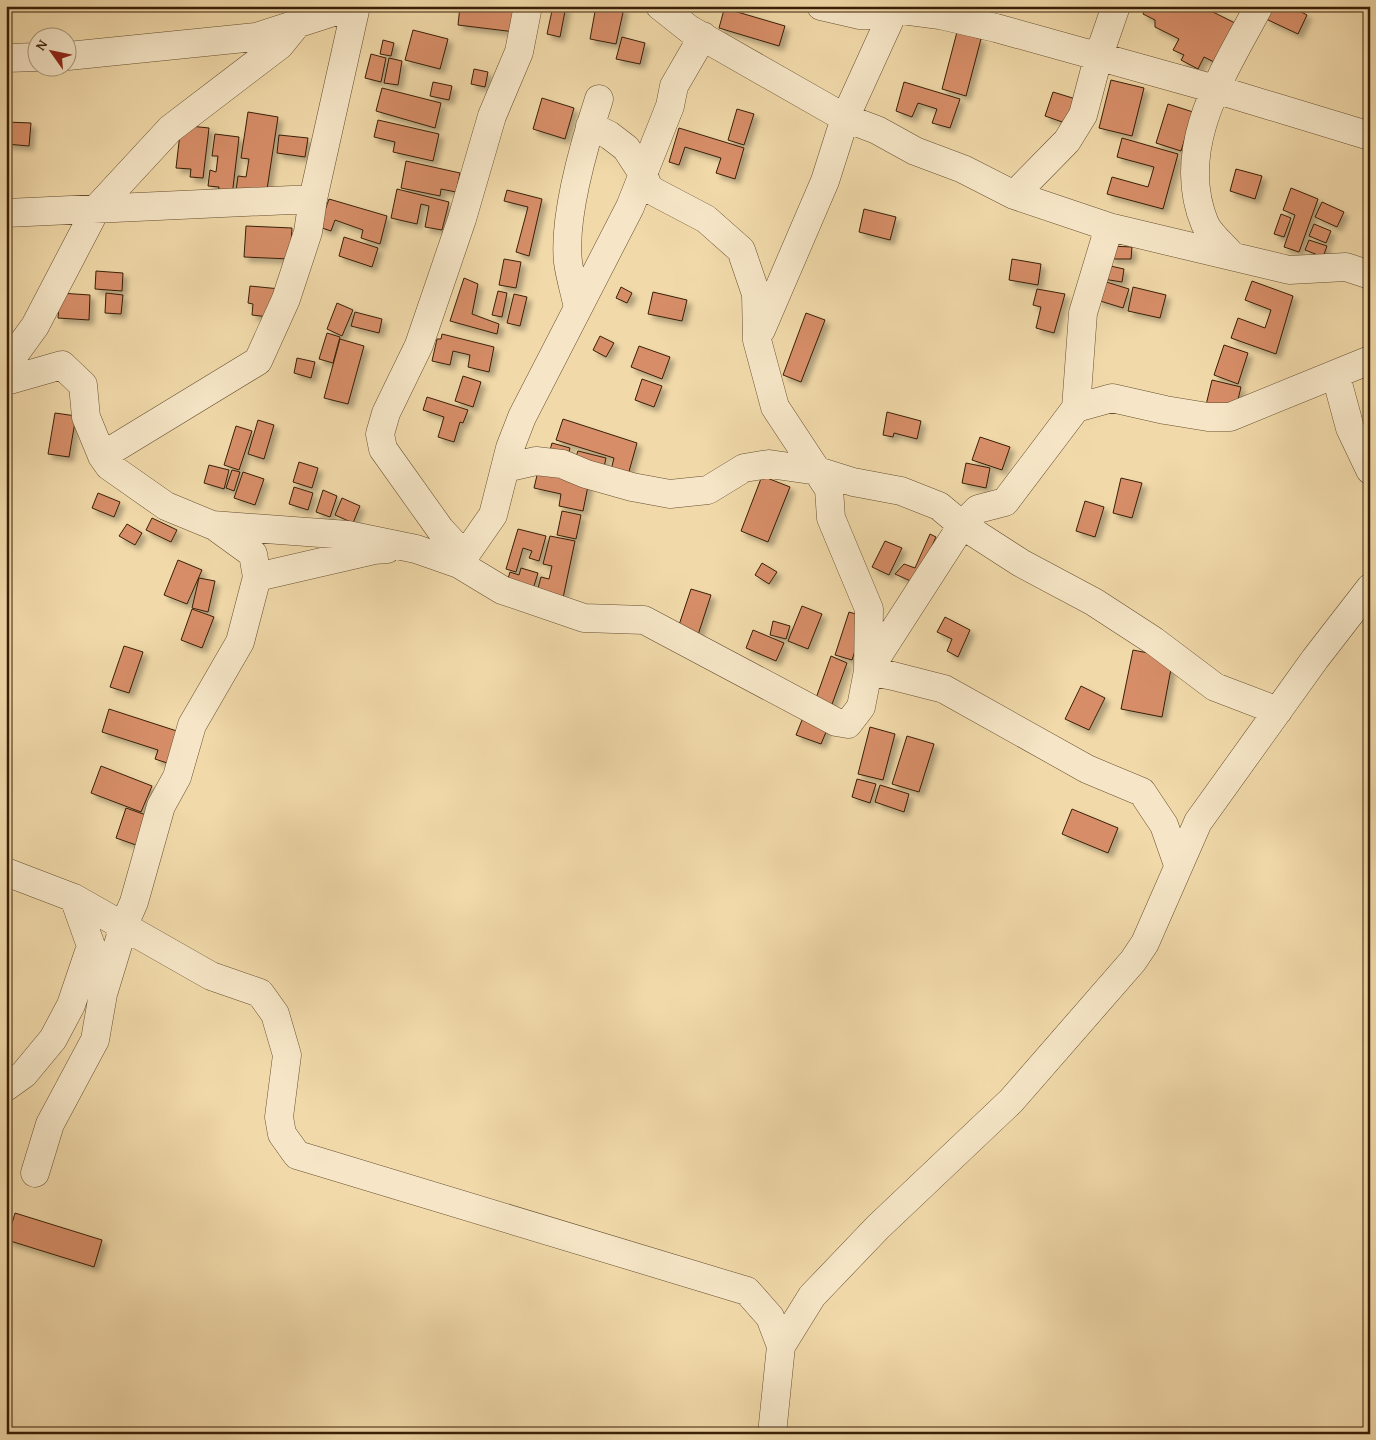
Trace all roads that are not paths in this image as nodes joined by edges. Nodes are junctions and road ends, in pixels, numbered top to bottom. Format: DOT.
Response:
graph roads {
  1 [pos="352,6"];
  2 [pos="356,6"];
  3 [pos="528,6"];
  4 [pos="660,6"];
  5 [pos="821,6"];
  6 [pos="1116,6"];
  7 [pos="1259,6"];
  8 [pos="895,8"];
  9 [pos="302,15"];
  10 [pos="703,36"];
  11 [pos="78,55"];
  12 [pos="28,57"];
  13 [pos="6,58"];
  14 [pos="1098,58"];
  15 [pos="1215,88"];
  16 [pos="599,99"];
  17 [pos="845,118"];
  18 [pos="590,126"];
  19 [pos="1370,136"];
  20 [pos="643,174"];
  21 [pos="1014,195"];
  22 [pos="313,199"];
  23 [pos="96,209"];
  24 [pos="6,213"];
  25 [pos="1109,227"];
  26 [pos="1232,256"];
  27 [pos="1370,275"];
  28 [pos="578,308"];
  29 [pos="757,340"];
  30 [pos="1370,360"];
  31 [pos="6,366"];
  32 [pos="1336,376"];
  33 [pos="6,381"];
  34 [pos="1076,408"];
  35 [pos="102,456"];
  36 [pos="505,468"];
  37 [pos="1370,470"];
  38 [pos="818,471"];
  39 [pos="212,525"];
  40 [pos="962,525"];
  41 [pos="416,549"];
  42 [pos="462,560"];
  43 [pos="257,577"];
  44 [pos="1370,588"];
  45 [pos="868,672"];
  46 [pos="1278,711"];
  47 [pos="1178,865"];
  48 [pos="6,872"];
  49 [pos="74,898"];
  50 [pos="124,925"];
  51 [pos="6,1087"];
  52 [pos="36,1173"];
  53 [pos="781,1346"];
  54 [pos="772,1434"];
  1 -- 9 [label="street"];
  2 -- 22 [label="street"];
  3 -- 42 [label="street"];
  4 -- 10 [label="street"];
  5 -- 8 [label="street"];
  6 -- 14 [label="street"];
  7 -- 15 [label="street"];
  8 -- 14 [label="street"];
  8 -- 17 [label="street"];
  9 -- 11 [label="street"];
  9 -- 23 [label="street"];
  10 -- 17 [label="street"];
  10 -- 20 [label="street"];
  12 -- 13 [label="street"];
  14 -- 15 [label="street"];
  14 -- 21 [label="street"];
  15 -- 19 [label="street"];
  15 -- 26 [label="street"];
  16 -- 18 [label="street"];
  17 -- 21 [label="street"];
  17 -- 29 [label="street"];
  18 -- 20 [label="street"];
  18 -- 28 [label="street"];
  20 -- 28 [label="street"];
  20 -- 29 [label="street"];
  21 -- 25 [label="street"];
  22 -- 23 [label="street"];
  22 -- 35 [label="street"];
  23 -- 24 [label="street"];
  23 -- 31 [label="street"];
  25 -- 26 [label="street"];
  25 -- 34 [label="street"];
  26 -- 27 [label="street"];
  28 -- 36 [label="street"];
  29 -- 38 [label="street"];
  30 -- 32 [label="street"];
  32 -- 34 [label="street"];
  32 -- 37 [label="street"];
  33 -- 35 [label="street"];
  34 -- 40 [label="street"];
  35 -- 39 [label="street"];
  36 -- 38 [label="street"];
  36 -- 42 [label="street"];
  38 -- 40 [label="street"];
  38 -- 45 [label="street"];
  39 -- 41 [label="street"];
  39 -- 43 [label="street"];
  40 -- 45 [label="street"];
  40 -- 46 [label="street"];
  41 -- 42 [label="street"];
  41 -- 43 [label="street"];
  42 -- 45 [label="street"];
  43 -- 50 [label="street"];
  44 -- 46 [label="street"];
  45 -- 47 [label="street"];
  46 -- 47 [label="street"];
  47 -- 53 [label="street"];
  48 -- 49 [label="street"];
  49 -- 50 [label="street"];
  49 -- 51 [label="street"];
  50 -- 52 [label="street"];
  50 -- 53 [label="street"];
  53 -- 54 [label="street"];
}
